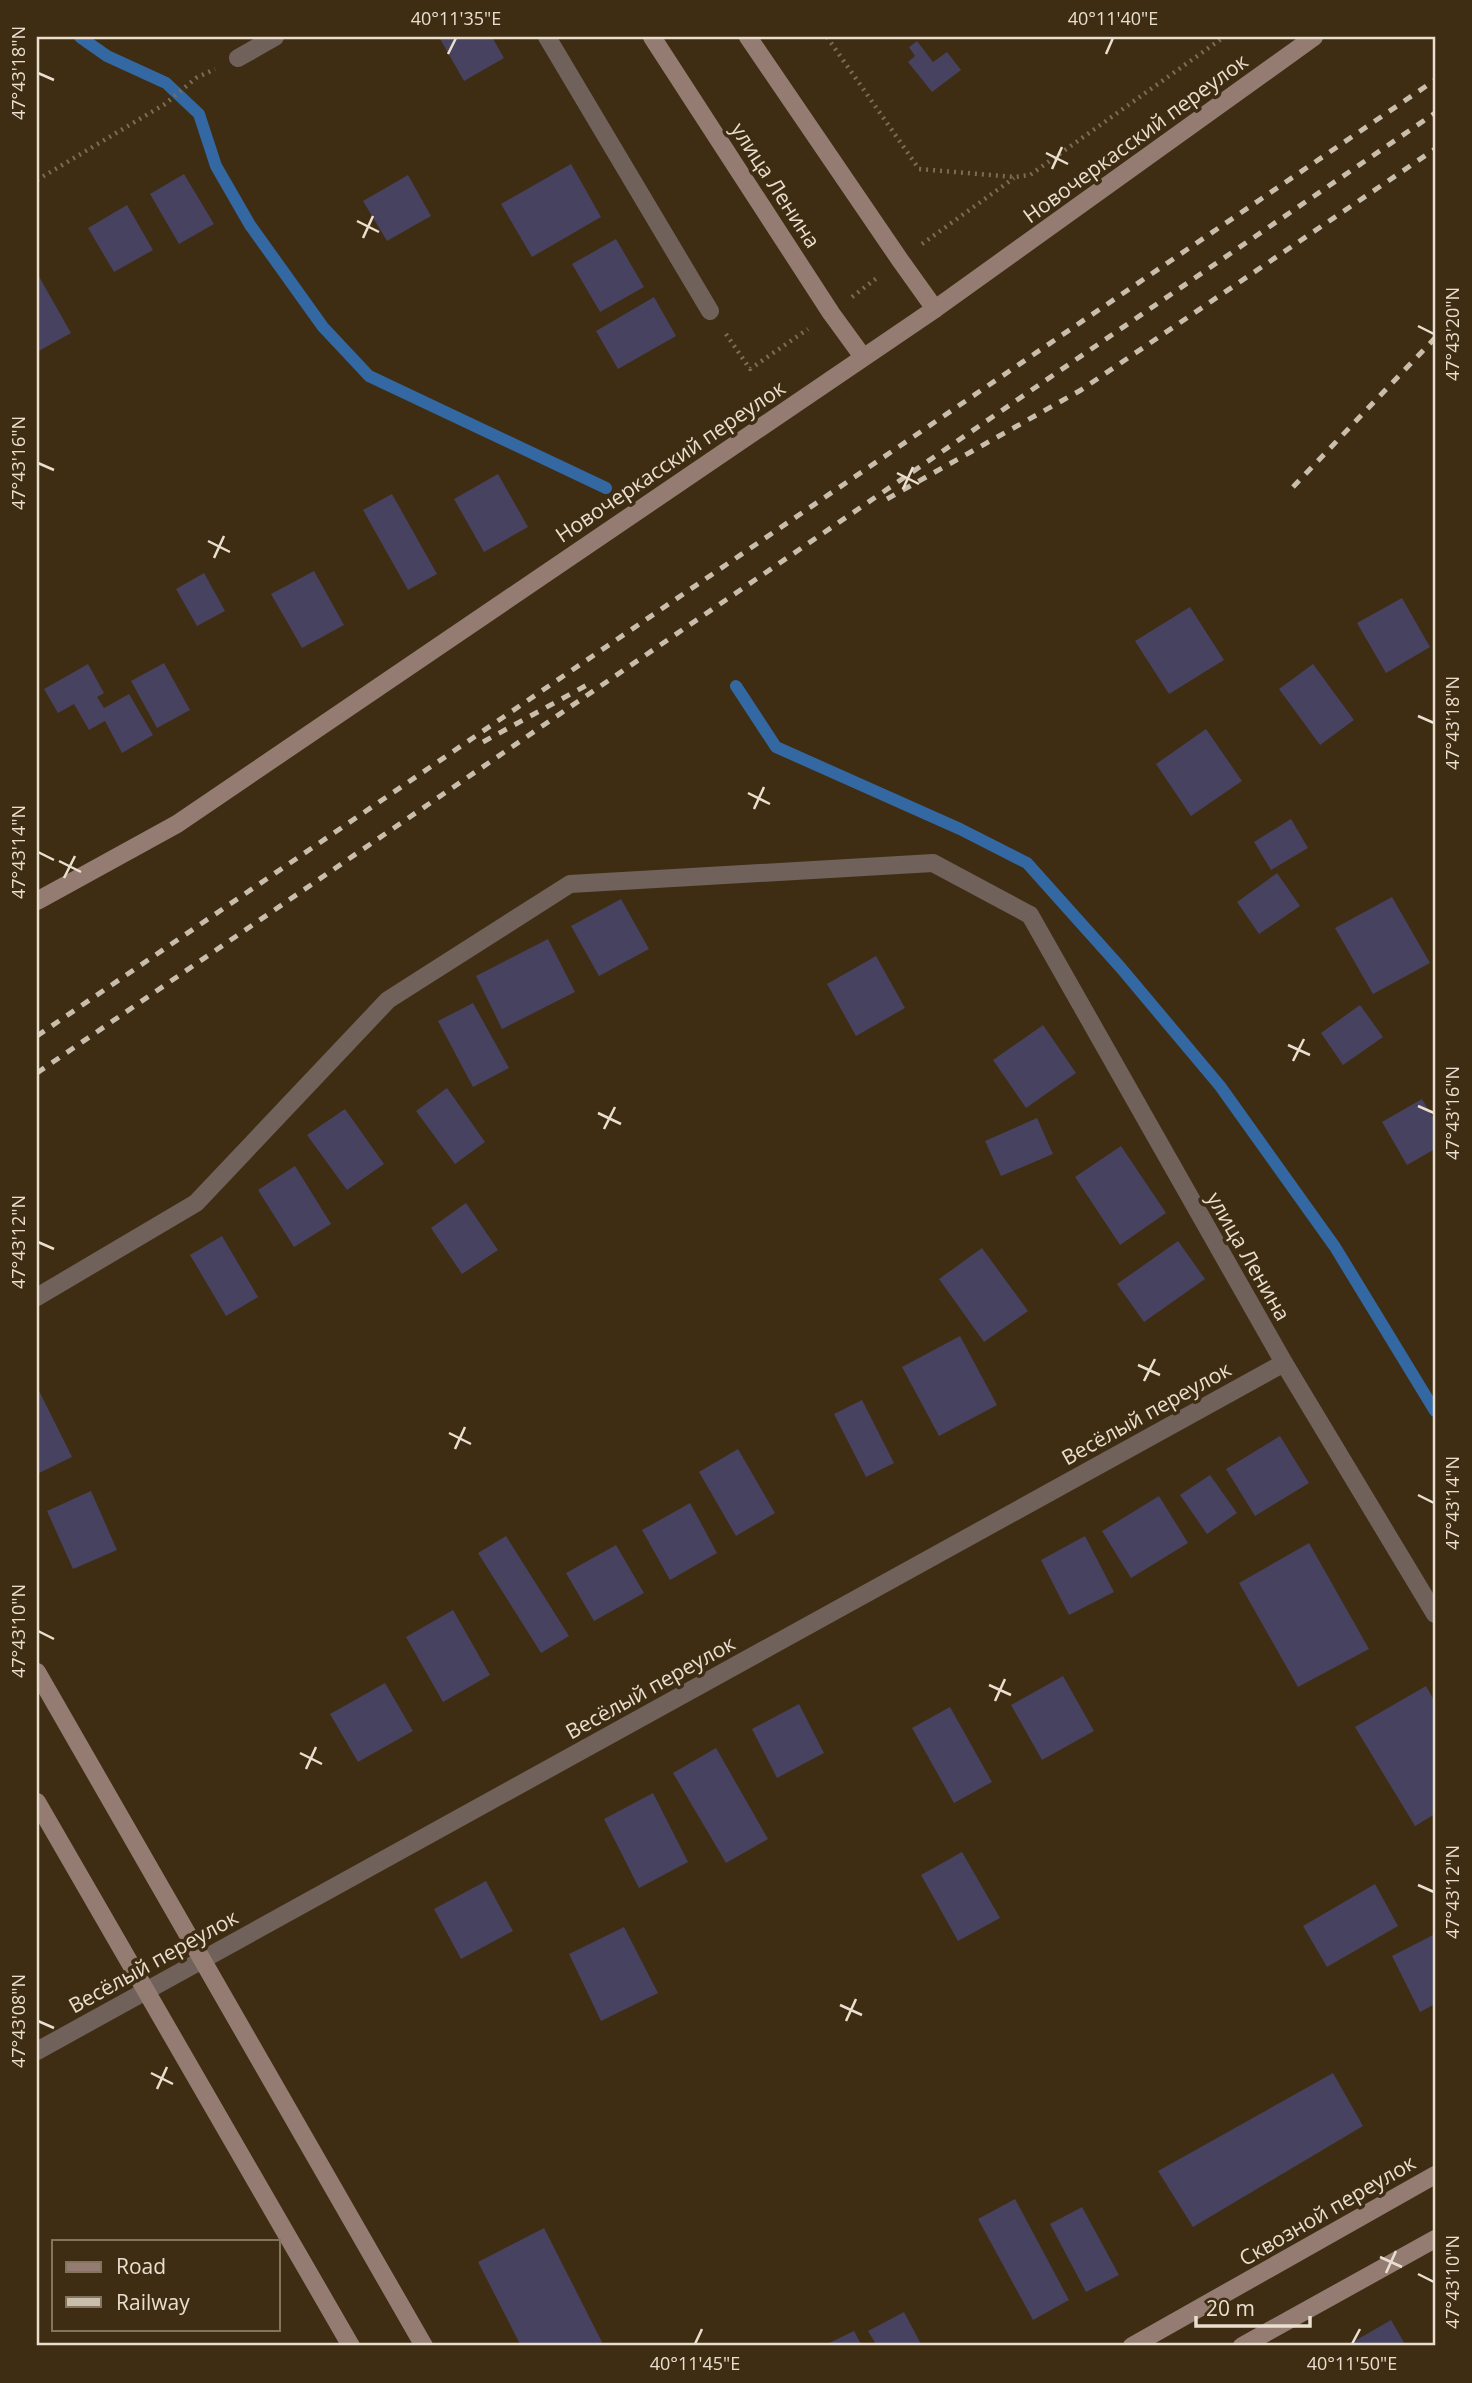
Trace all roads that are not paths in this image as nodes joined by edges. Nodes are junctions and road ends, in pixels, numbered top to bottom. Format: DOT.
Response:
graph roads {
  1 [pos="275,37"];
  2 [pos="547,37"];
  3 [pos="652,37"];
  4 [pos="748,37"];
  5 [pos="1314,37"];
  6 [pos="238,58"];
  7 [pos="936,309"];
  8 [pos="710,311"];
  9 [pos="863,357"];
  10 [pos="37,901"];
  11 [pos="37,1297"];
  12 [pos="1284,1363"];
  13 [pos="1435,1615"];
  14 [pos="37,1672"];
  15 [pos="37,1802"];
  16 [pos="37,2051"];
  17 [pos="1435,2175"];
  18 [pos="1435,2239"];
  19 [pos="351,2346"];
  20 [pos="424,2346"];
  21 [pos="1132,2346"];
  22 [pos="1242,2346"];
  1 -- 6 [label="street"];
  2 -- 8 [label="street"];
  3 -- 9 [label="main road, улица Ленина"];
  4 -- 7 [label="main road"];
  5 -- 7 [label="main road, Новочеркасский переулок"];
  7 -- 9 [label="main road, Новочеркасский переулок"];
  9 -- 10 [label="main road, Новочеркасский переулок"];
  11 -- 12 [label="street, улица Ленина"];
  12 -- 13 [label="street, улица Ленина"];
  12 -- 16 [label="street, Весёлый переулок"];
  14 -- 20 [label="main road, bridge"];
  15 -- 19 [label="main road, bridge"];
  17 -- 21 [label="main road, Сквозной переулок"];
  18 -- 22 [label="main road"];
}
